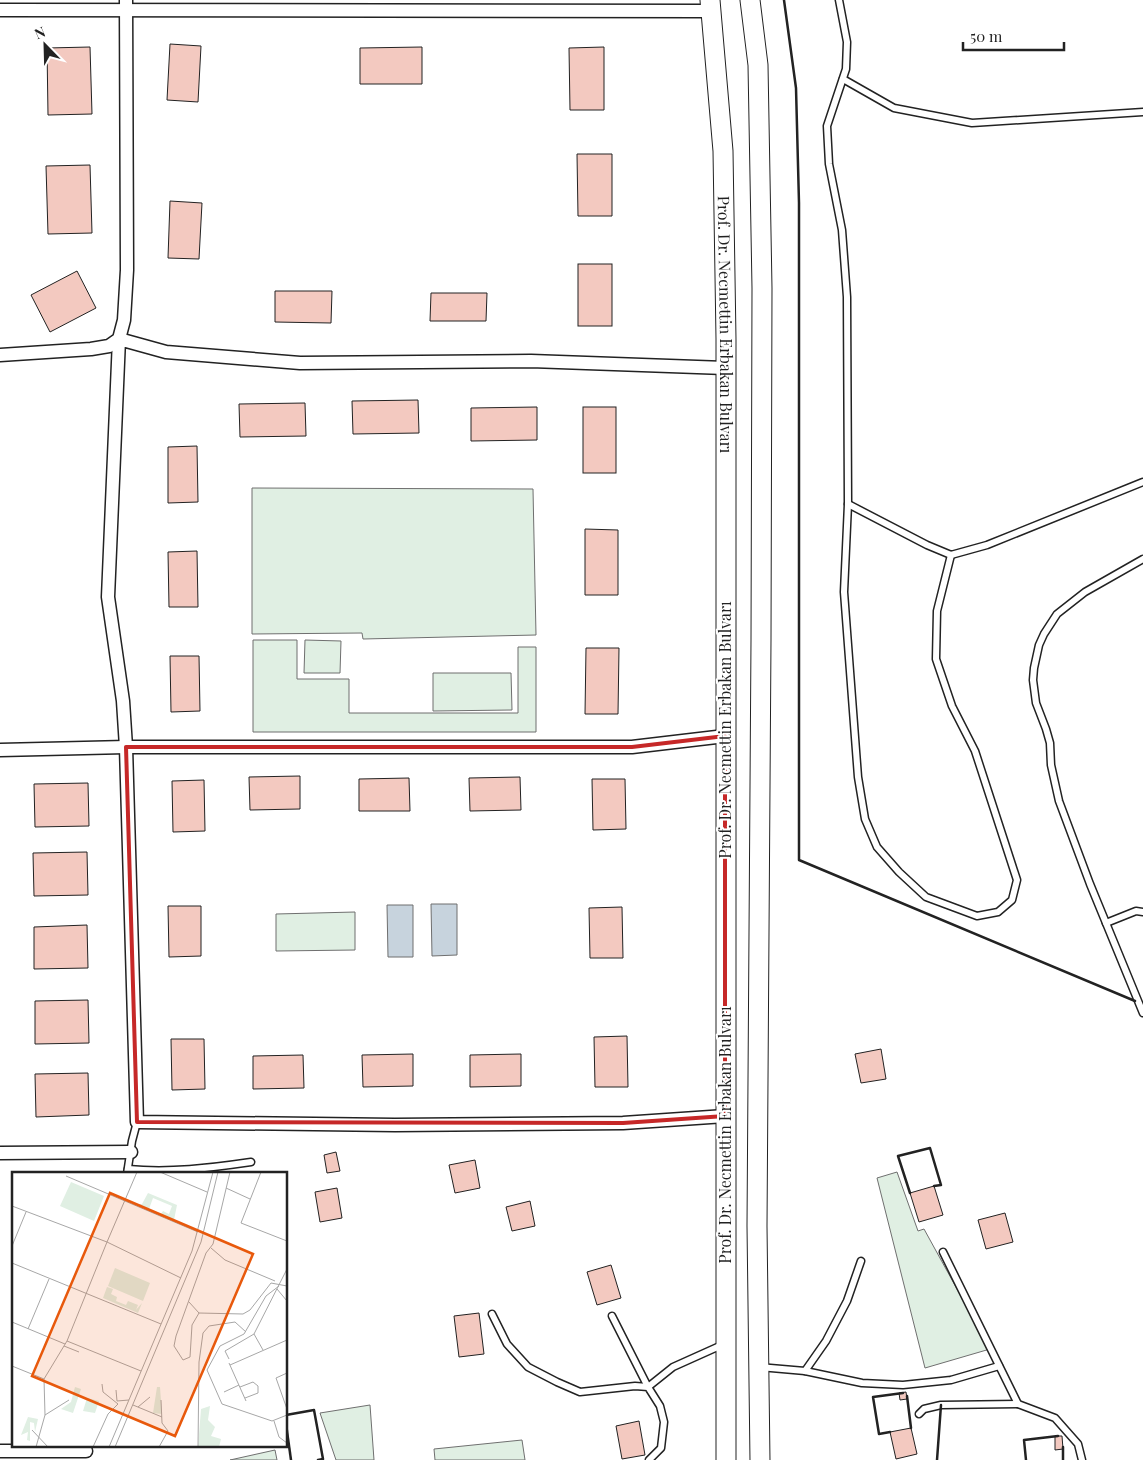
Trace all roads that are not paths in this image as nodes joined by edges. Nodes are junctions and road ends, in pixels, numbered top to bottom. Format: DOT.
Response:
graph roads {
  1 [pos="750,0"];
  2 [pos="839,0"];
  3 [pos="126,5"];
  4 [pos="711,5"];
  5 [pos="0,10"];
  6 [pos="842,79"];
  7 [pos="1143,112"];
  8 [pos="119,339"];
  9 [pos="0,355"];
  10 [pos="726,368"];
  11 [pos="1143,482"];
  12 [pos="848,504"];
  13 [pos="951,555"];
  14 [pos="1143,559"];
  15 [pos="725,736"];
  16 [pos="126,747"];
  17 [pos="0,750"];
  18 [pos="1143,912"];
  19 [pos="1106,923"];
  20 [pos="1143,1013"];
  21 [pos="725,1116"];
  22 [pos="137,1122"];
  23 [pos="131,1152"];
  24 [pos="0,1153"];
  25 [pos="250,1162"];
  26 [pos="127,1172"];
  27 [pos="943,1252"];
  28 [pos="861,1261"];
  29 [pos="492,1314"];
  30 [pos="612,1316"];
  31 [pos="726,1344"];
  32 [pos="999,1366"];
  33 [pos="759,1367"];
  34 [pos="805,1371"];
  35 [pos="648,1387"];
  36 [pos="1018,1404"];
  37 [pos="919,1414"];
  38 [pos="0,1451"];
  39 [pos="87,1452"];
  40 [pos="649,1460"];
  41 [pos="726,1460"];
  42 [pos="760,1460"];
  43 [pos="1082,1460"];
  1 -- 33 [label="main road, Prof. Dr. Necmettin Erbakan Bulvarı"];
  2 -- 6 [label="lane"];
  3 -- 4 [label="street"];
  3 -- 5 [label="street"];
  3 -- 8 [label="street"];
  4 -- 10 [label="main road, Prof. Dr. Necmettin Erbakan Bulvarı"];
  6 -- 7 [label="lane"];
  6 -- 12 [label="lane"];
  8 -- 9 [label="street"];
  8 -- 10 [label="street"];
  8 -- 16 [label="street"];
  10 -- 15 [label="main road, Prof. Dr. Necmettin Erbakan Bulvarı"];
  11 -- 13 [label="lane"];
  12 -- 13 [label="lane"];
  12 -- 13 [label="lane"];
  14 -- 19 [label="lane"];
  15 -- 16 [label="street"];
  15 -- 21 [label="main road, Prof. Dr. Necmettin Erbakan Bulvarı"];
  16 -- 17 [label="street"];
  16 -- 22 [label="street"];
  18 -- 19 [label="lane"];
  19 -- 20 [label="lane"];
  21 -- 22 [label="street"];
  21 -- 31 [label="main road, Prof. Dr. Necmettin Erbakan Bulvarı"];
  22 -- 23 [label="lane"];
  23 -- 24 [label="street"];
  23 -- 26 [label="lane"];
  25 -- 26 [label="lane"];
  27 -- 32 [label="lane"];
  28 -- 34 [label="lane"];
  29 -- 35 [label="lane"];
  30 -- 35 [label="lane"];
  31 -- 35 [label="lane"];
  31 -- 41 [label="main road, Prof. Dr. Necmettin Erbakan Bulvarı"];
  32 -- 34 [label="lane"];
  32 -- 36 [label="lane"];
  33 -- 34 [label="lane"];
  33 -- 42 [label="main road, Prof. Dr. Necmettin Erbakan Bulvarı"];
  35 -- 40 [label="lane"];
  36 -- 37 [label="lane"];
  36 -- 43 [label="lane"];
  38 -- 39 [label="street"];
}
